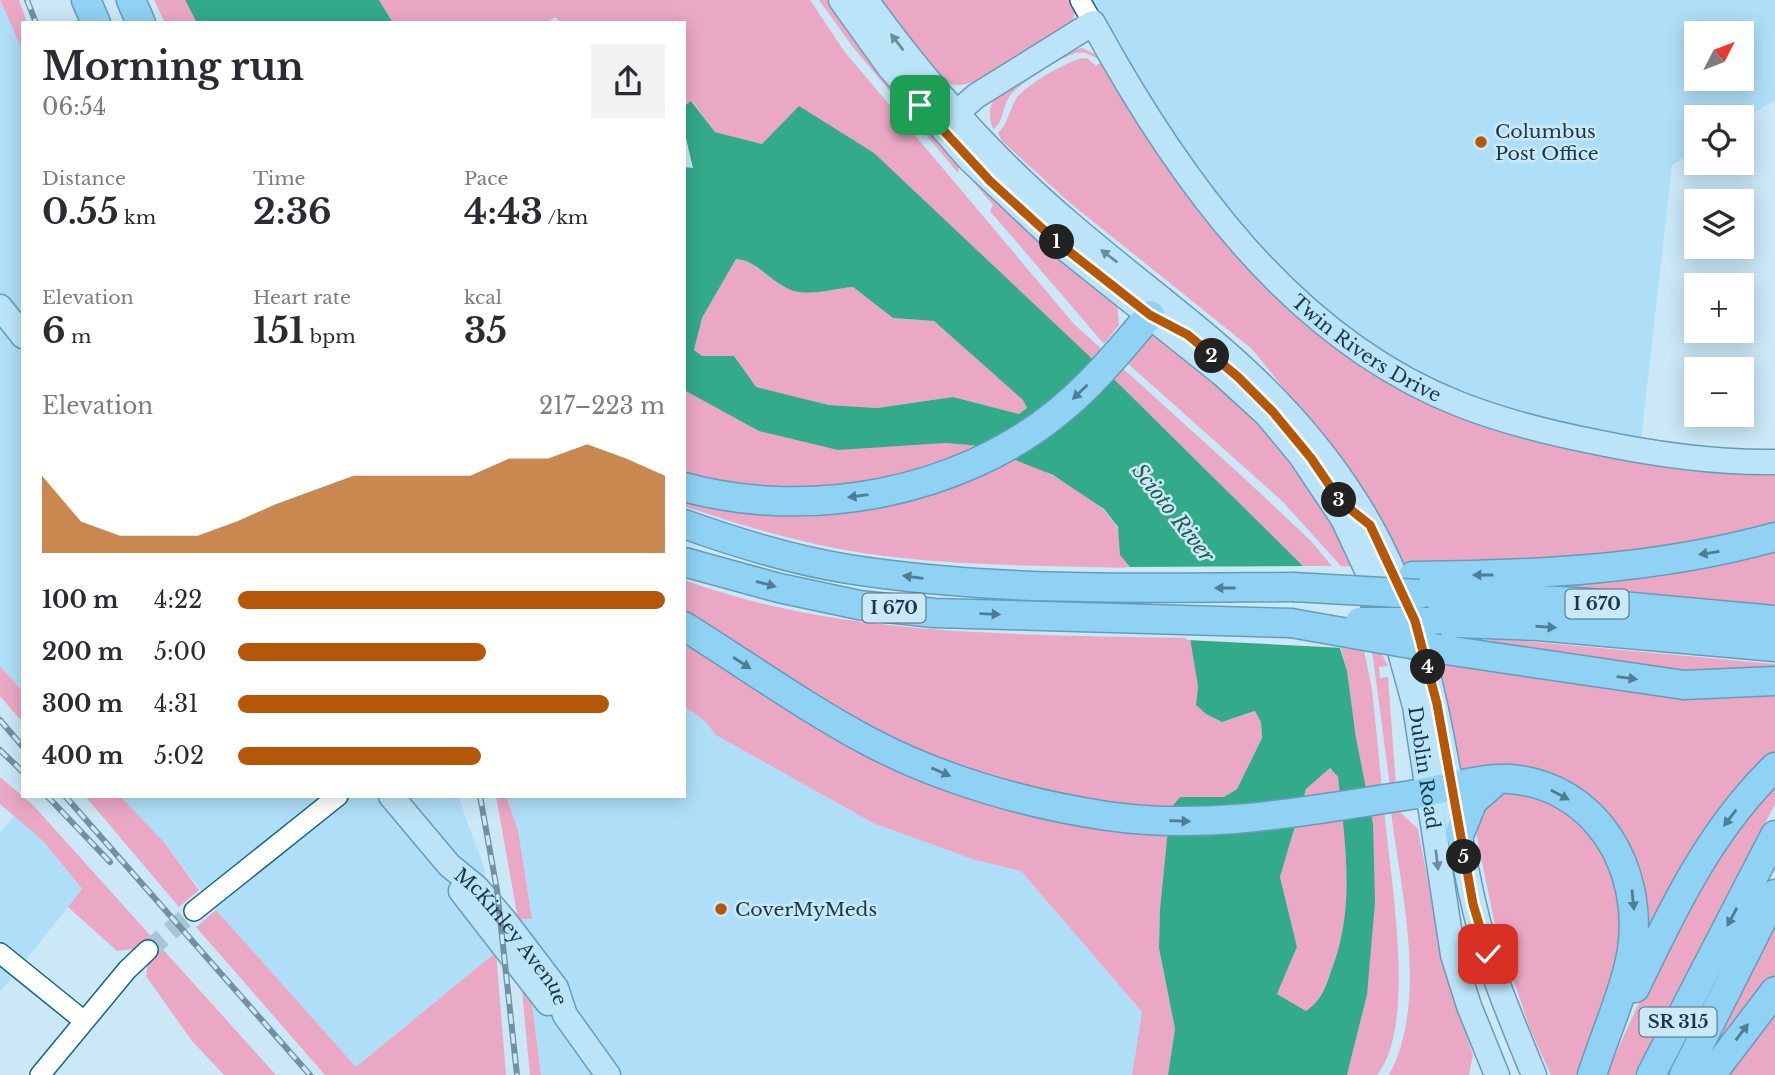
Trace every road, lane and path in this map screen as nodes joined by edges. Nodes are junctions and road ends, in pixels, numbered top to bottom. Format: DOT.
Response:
graph roads {
  1 [pos="86,0"];
  2 [pos="131,0"];
  3 [pos="841,0"];
  4 [pos="866,0"];
  5 [pos="1080,0"];
  6 [pos="95,21"];
  7 [pos="140,21"];
  8 [pos="1093,23"];
  9 [pos="948,120"];
  10 [pos="0,307"];
  11 [pos="1150,315"];
  12 [pos="21,333"];
  13 [pos="1775,462"];
  14 [pos="686,487"];
  15 [pos="686,525"];
  16 [pos="1370,525"];
  17 [pos="1775,537"];
  18 [pos="686,563"];
  19 [pos="1416,585"];
  20 [pos="1775,620"];
  21 [pos="1291,623"];
  22 [pos="686,627"];
  23 [pos="1775,647"];
  24 [pos="1775,681"];
  25 [pos="1775,767"];
  26 [pos="1497,780"];
  27 [pos="1440,790"];
  28 [pos="335,798"];
  29 [pos="393,798"];
  30 [pos="1460,833"];
  31 [pos="1775,835"];
  32 [pos="1775,894"];
  33 [pos="194,911"];
  34 [pos="148,950"];
  35 [pos="0,953"];
  36 [pos="1775,991"];
  37 [pos="84,1021"];
  38 [pos="1524,1071"];
  39 [pos="40,1075"];
  40 [pos="608,1075"];
  41 [pos="1497,1075"];
  42 [pos="1593,1075"];
  43 [pos="1651,1075"];
  44 [pos="1684,1075"];
  45 [pos="1712,1075"];
  1 -- 6 [label="highway"];
  2 -- 7 [label="highway"];
  3 -- 9 [label="main road, Dublin Road"];
  9 -- 4 [label="main road, Dublin Road, one-way"];
  5 -- 8 [label="street, Twin Rivers Drive"];
  8 -- 9 [label="main road"];
  8 -- 13 [label="main road, Twin Rivers Drive"];
  9 -- 11 [label="main road, Dublin Road"];
  16 -- 9 [label="main road, Dublin Road, one-way"];
  10 -- 12 [label="main road"];
  11 -- 14 [label="highway, one-way"];
  11 -- 16 [label="main road"];
  11 -- 27 [label="main road, Dublin Road"];
  19 -- 15 [label="highway, I 670, one-way, bridge"];
  16 -- 27 [label="main road, Dublin Road"];
  17 -- 19 [label="highway, one-way"];
  18 -- 21 [label="highway, I 670, one-way"];
  19 -- 20 [label="highway, I 670"];
  21 -- 23 [label="highway, I 670, one-way, bridge"];
  21 -- 24 [label="highway, one-way, bridge"];
  22 -- 27 [label="highway, one-way"];
  25 -- 42 [label="highway, one-way"];
  26 -- 27 [label="highway"];
  26 -- 30 [label="highway"];
  26 -- 42 [label="highway, one-way"];
  27 -- 30 [label="main road, Dublin Road"];
  27 -- 41 [label="main road, Dublin Road, one-way"];
  28 -- 33 [label="street"];
  29 -- 40 [label="main road, McKinley Avenue"];
  30 -- 38 [label="main road, Dublin Road"];
  31 -- 43 [label="highway, SR 315, one-way"];
  32 -- 44 [label="highway, SR 315"];
  34 -- 37 [label="street"];
  35 -- 37 [label="street"];
  45 -- 36 [label="highway, one-way"];
  37 -- 39 [label="street"];
}
